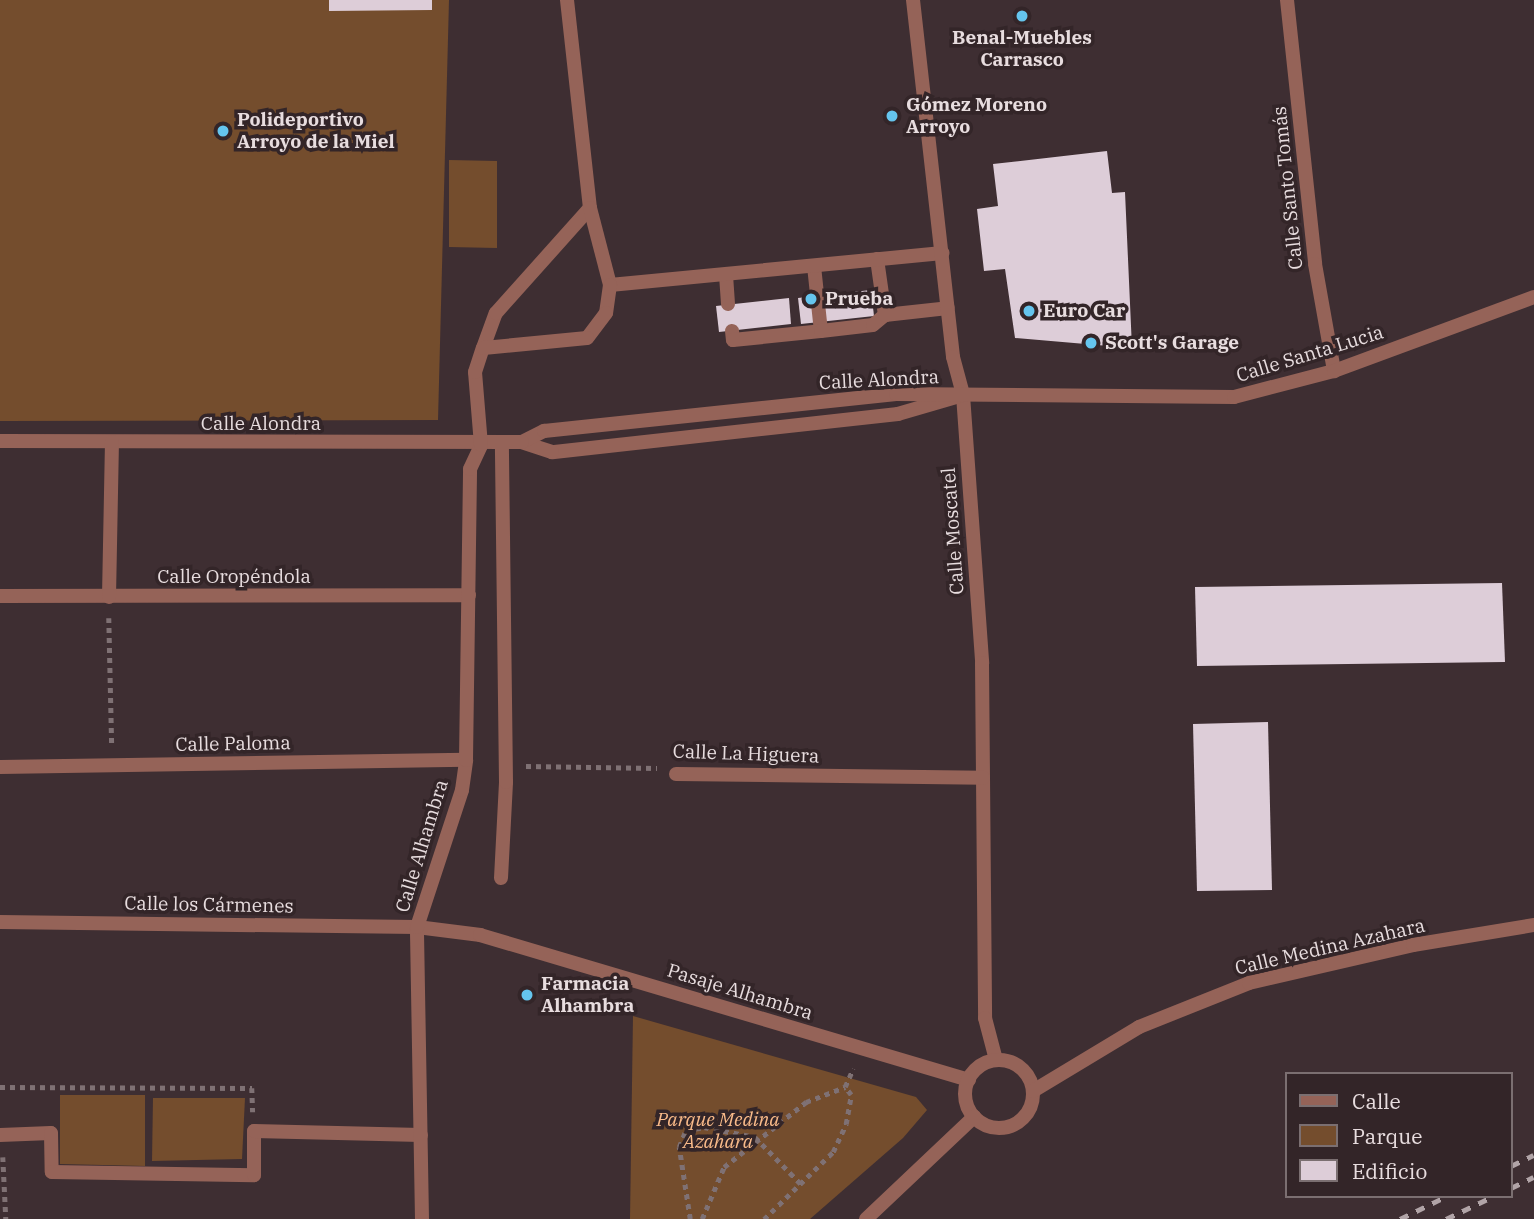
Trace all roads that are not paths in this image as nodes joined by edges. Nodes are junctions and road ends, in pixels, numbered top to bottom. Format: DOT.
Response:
graph roads {
  1 [pos="567,0"];
  2 [pos="913,0"];
  3 [pos="1287,0"];
  4 [pos="590,208"];
  5 [pos="942,253"];
  6 [pos="877,259"];
  7 [pos="814,266"];
  8 [pos="726,275"];
  9 [pos="610,285"];
  10 [pos="1534,297"];
  11 [pos="729,304"];
  12 [pos="948,308"];
  13 [pos="885,315"];
  14 [pos="732,331"];
  15 [pos="821,331"];
  16 [pos="483,348"];
  17 [pos="1334,371"];
  18 [pos="963,395"];
  19 [pos="0,441"];
  20 [pos="112,442"];
  21 [pos="522,442"];
  22 [pos="502,443"];
  23 [pos="481,445"];
  24 [pos="469,595"];
  25 [pos="0,596"];
  26 [pos="109,597"];
  27 [pos="466,760"];
  28 [pos="0,767"];
  29 [pos="676,774"];
  30 [pos="983,778"];
  31 [pos="500,878"];
  32 [pos="0,922"];
  33 [pos="1534,925"];
  34 [pos="417,927"];
  35 [pos="996,1060"];
  36 [pos="969,1080"];
  37 [pos="1033,1091"];
  38 [pos="974,1117"];
  39 [pos="1,1135"];
  40 [pos="421,1135"];
  41 [pos="422,1219"];
  42 [pos="866,1219"];
  1 -- 4 [label="street"];
  2 -- 5 [label="street, Calle Moscatel"];
  3 -- 17 [label="street, Calle Santo Tomás"];
  4 -- 9 [label="street"];
  4 -- 16 [label="street"];
  5 -- 6 [label="street"];
  5 -- 12 [label="street, Calle Moscatel"];
  6 -- 7 [label="street"];
  6 -- 13 [label="street"];
  7 -- 8 [label="street"];
  7 -- 15 [label="street"];
  8 -- 9 [label="street"];
  8 -- 11 [label="street"];
  9 -- 16 [label="street"];
  10 -- 17 [label="street, Calle Santa Lucia"];
  12 -- 13 [label="street"];
  12 -- 18 [label="street, Calle Moscatel"];
  13 -- 15 [label="street"];
  14 -- 15 [label="street"];
  16 -- 23 [label="street"];
  17 -- 18 [label="street, Calle Santa Lucia"];
  18 -- 21 [label="street, Calle Alondra"];
  18 -- 21 [label="street, Calle Alondra"];
  18 -- 30 [label="street, Calle Moscatel"];
  19 -- 20 [label="street, Calle Alondra"];
  20 -- 23 [label="street, Calle Alondra"];
  20 -- 26 [label="street"];
  21 -- 22 [label="street, Calle Alondra"];
  22 -- 23 [label="street, Calle Alondra"];
  22 -- 31 [label="street"];
  23 -- 24 [label="street, Calle Alhambra"];
  24 -- 26 [label="street, Calle Oropéndola"];
  24 -- 27 [label="street, Calle Alhambra"];
  25 -- 26 [label="street, Calle Oropéndola"];
  27 -- 28 [label="street, Calle Paloma"];
  27 -- 34 [label="street, Calle Alhambra"];
  29 -- 30 [label="street, Calle La Higuera"];
  30 -- 35 [label="street, Calle Moscatel"];
  32 -- 34 [label="street, Calle los Cármenes"];
  33 -- 37 [label="street, Calle Medina Azahara"];
  34 -- 36 [label="street, Pasaje Alhambra"];
  34 -- 40 [label="street, Calle Alhambra"];
  35 -- 36 [label="street"];
  35 -- 37 [label="street"];
  36 -- 38 [label="street"];
  37 -- 38 [label="street"];
  38 -- 42 [label="street"];
  39 -- 40 [label="street"];
  40 -- 41 [label="street, Calle Alhambra"];
}
